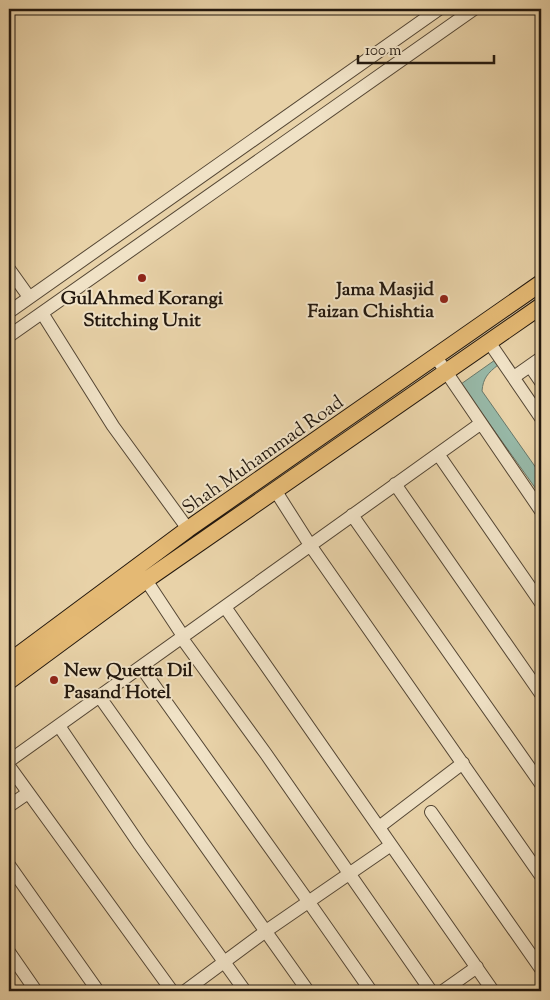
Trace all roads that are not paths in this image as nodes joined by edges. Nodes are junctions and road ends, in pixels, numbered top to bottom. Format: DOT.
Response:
graph roads {
  1 [pos="439,9"];
  2 [pos="470,10"];
  3 [pos="362,65"];
  4 [pos="372,80"];
  5 [pos="9,269"];
  6 [pos="541,283"];
  7 [pos="29,298"];
  8 [pos="541,306"];
  9 [pos="12,310"];
  10 [pos="42,312"];
  11 [pos="27,323"];
  12 [pos="9,336"];
  13 [pos="496,351"];
  14 [pos="436,357"];
  15 [pos="541,358"];
  16 [pos="530,366"];
  17 [pos="446,373"];
  18 [pos="514,377"];
  19 [pos="541,382"];
  20 [pos="541,418"];
  21 [pos="480,424"];
  22 [pos="438,454"];
  23 [pos="396,484"];
  24 [pos="275,490"];
  25 [pos="541,511"];
  26 [pos="352,515"];
  27 [pos="188,530"];
  28 [pos="310,545"];
  29 [pos="146,580"];
  30 [pos="541,603"];
  31 [pos="225,607"];
  32 [pos="182,637"];
  33 [pos="9,662"];
  34 [pos="141,667"];
  35 [pos="9,681"];
  36 [pos="541,694"];
  37 [pos="99,696"];
  38 [pos="58,726"];
  39 [pos="9,761"];
  40 [pos="463,763"];
  41 [pos="9,766"];
  42 [pos="541,784"];
  43 [pos="28,793"];
  44 [pos="9,806"];
  45 [pos="431,812"];
  46 [pos="379,827"];
  47 [pos="391,845"];
  48 [pos="9,865"];
  49 [pos="349,874"];
  50 [pos="541,876"];
  51 [pos="308,901"];
  52 [pos="266,931"];
  53 [pos="9,952"];
  54 [pos="224,962"];
  55 [pos="477,967"];
  56 [pos="541,969"];
  57 [pos="36,991"];
  58 [pos="98,991"];
  59 [pos="172,991"];
  60 [pos="186,991"];
  61 [pos="244,991"];
  62 [pos="308,991"];
  63 [pos="371,991"];
  64 [pos="431,991"];
  65 [pos="444,991"];
  66 [pos="493,991"];
  1 -- 3 [label="street"];
  2 -- 4 [label="street"];
  3 -- 4 [label="street"];
  3 -- 7 [label="street"];
  4 -- 10 [label="street"];
  5 -- 7 [label="street"];
  6 -- 14 [label="main road, Shah Muhammad Road"];
  7 -- 9 [label="street"];
  8 -- 13 [label="main road, Shah Muhammad Road"];
  9 -- 11 [label="street"];
  10 -- 11 [label="street"];
  10 -- 27 [label="street"];
  11 -- 12 [label="street"];
  13 -- 17 [label="main road, Shah Muhammad Road"];
  13 -- 18 [label="street"];
  14 -- 17 [label="street"];
  14 -- 27 [label="main road, Shah Muhammad Road"];
  15 -- 16 [label="street"];
  16 -- 18 [label="street"];
  16 -- 19 [label="street"];
  17 -- 21 [label="street"];
  17 -- 24 [label="main road, Shah Muhammad Road"];
  18 -- 20 [label="street"];
  21 -- 22 [label="street"];
  21 -- 25 [label="street"];
  22 -- 23 [label="street"];
  22 -- 30 [label="street"];
  23 -- 26 [label="street"];
  23 -- 36 [label="street"];
  24 -- 28 [label="street"];
  24 -- 29 [label="main road, Shah Muhammad Road"];
  26 -- 28 [label="street"];
  26 -- 42 [label="street"];
  27 -- 33 [label="main road, Shah Muhammad Road"];
  28 -- 31 [label="street"];
  28 -- 40 [label="street"];
  29 -- 32 [label="street"];
  29 -- 35 [label="main road, Shah Muhammad Road"];
  31 -- 32 [label="street"];
  31 -- 46 [label="street"];
  32 -- 34 [label="street"];
  32 -- 49 [label="street"];
  34 -- 37 [label="street"];
  34 -- 51 [label="street"];
  37 -- 38 [label="street"];
  37 -- 52 [label="street"];
  38 -- 39 [label="street"];
  38 -- 54 [label="street"];
  40 -- 46 [label="street"];
  40 -- 50 [label="street"];
  41 -- 43 [label="street"];
  43 -- 44 [label="street"];
  43 -- 59 [label="street"];
  45 -- 56 [label="street"];
  46 -- 47 [label="street"];
  47 -- 49 [label="street"];
  47 -- 55 [label="street"];
  48 -- 58 [label="street"];
  49 -- 51 [label="street"];
  49 -- 64 [label="street"];
  51 -- 52 [label="street"];
  51 -- 63 [label="street"];
  52 -- 54 [label="street"];
  52 -- 62 [label="street"];
  53 -- 57 [label="street"];
  54 -- 60 [label="street"];
  54 -- 61 [label="street"];
  55 -- 65 [label="street"];
  55 -- 66 [label="street"];
}
